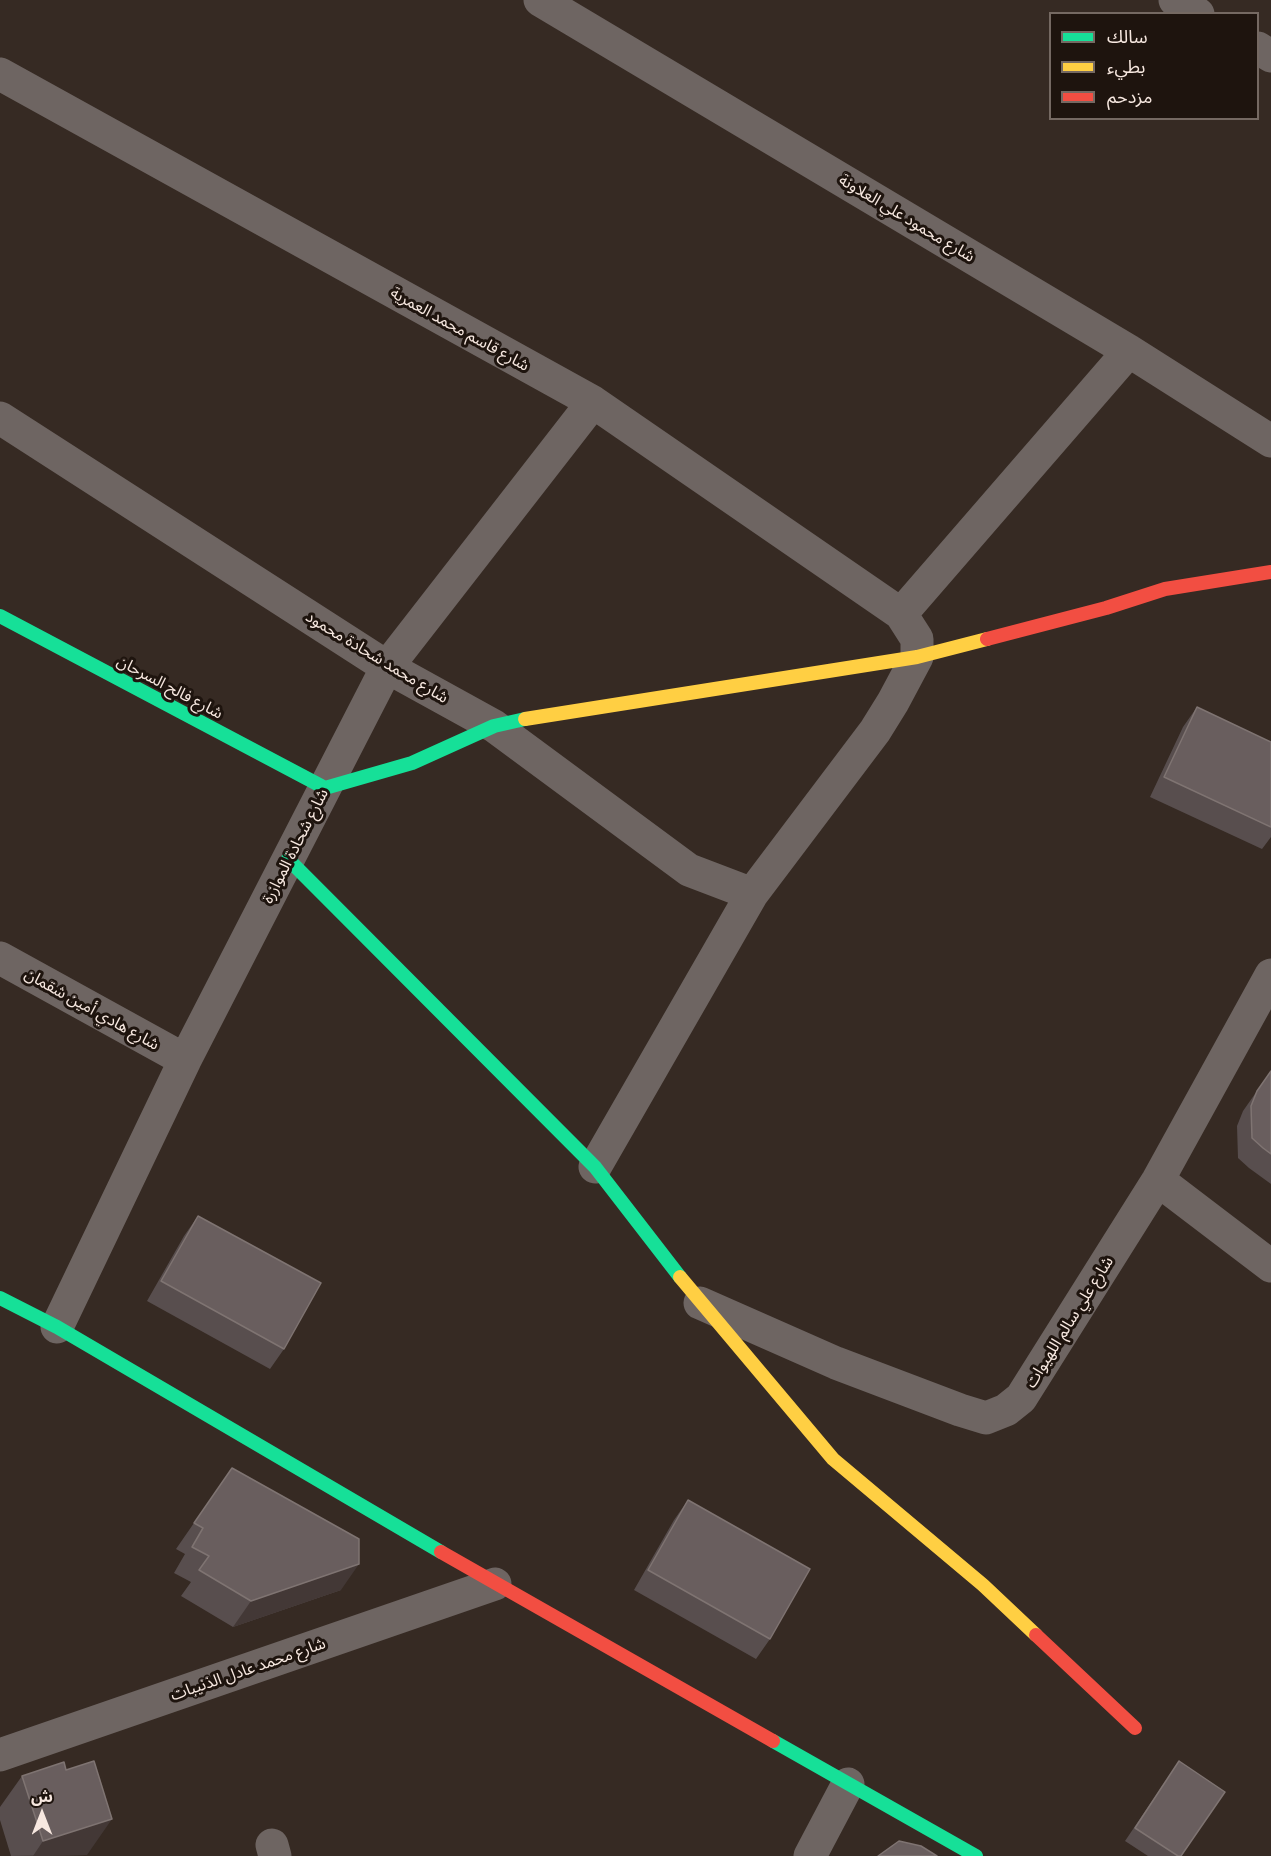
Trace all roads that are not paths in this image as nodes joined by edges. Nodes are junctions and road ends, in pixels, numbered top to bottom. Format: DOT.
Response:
graph roads {
  1 [pos="540,0"];
  2 [pos="1175,0"];
  3 [pos="1195,12"];
  4 [pos="4,86"];
  5 [pos="1129,351"];
  6 [pos="594,402"];
  7 [pos="0,418"];
  8 [pos="1271,441"];
  9 [pos="1271,572"];
  10 [pos="901,614"];
  11 [pos="0,616"];
  12 [pos="917,657"];
  13 [pos="387,667"];
  14 [pos="494,726"];
  15 [pos="324,788"];
  16 [pos="288,859"];
  17 [pos="753,894"];
  18 [pos="0,958"];
  19 [pos="1271,975"];
  20 [pos="185,1060"];
  21 [pos="595,1167"];
  22 [pos="1158,1180"];
  23 [pos="1271,1266"];
  24 [pos="0,1298"];
  25 [pos="700,1303"];
  26 [pos="57,1328"];
  27 [pos="495,1584"];
  28 [pos="1135,1728"];
  29 [pos="0,1755"];
  30 [pos="848,1784"];
  31 [pos="810,1856"];
  32 [pos="976,1856"];
  1 -- 5 [label="street, شارع محمود علي العلاونة"];
  2 -- 3 [label="street"];
  4 -- 6 [label="street, شارع قاسم محمد العمرية"];
  5 -- 8 [label="street, شارع محمود علي العلاونة"];
  5 -- 10 [label="street"];
  6 -- 10 [label="street, شارع قاسم محمد العمرية"];
  6 -- 13 [label="street, شارع شحادة الموازرة"];
  7 -- 13 [label="street, شارع محمد شحادة محمود"];
  9 -- 12 [label="street"];
  10 -- 12 [label="street"];
  11 -- 15 [label="street, شارع فالح السرحان"];
  12 -- 14 [label="street"];
  12 -- 17 [label="street"];
  13 -- 14 [label="street, شارع محمد شحادة محمود"];
  13 -- 15 [label="street, شارع شحادة الموازرة"];
  14 -- 15 [label="street"];
  14 -- 17 [label="street, شارع محمد شحادة محمود"];
  15 -- 16 [label="street, شارع شحادة الموازرة"];
  16 -- 20 [label="street, شارع شحادة الموازرة"];
  16 -- 21 [label="street"];
  17 -- 21 [label="street"];
  18 -- 20 [label="street, شارع هادي أمين شقمان"];
  19 -- 22 [label="street, شارع علي سالم اللهيوات"];
  20 -- 26 [label="street, شارع شحادة الموازرة"];
  21 -- 25 [label="street"];
  22 -- 23 [label="street"];
  22 -- 25 [label="street, شارع علي سالم اللهيوات"];
  24 -- 26 [label="street"];
  25 -- 28 [label="street"];
  26 -- 27 [label="street"];
  27 -- 29 [label="street, شارع محمد عادل الذنيبات"];
  27 -- 30 [label="street"];
  30 -- 31 [label="street"];
  30 -- 32 [label="street"];
}
